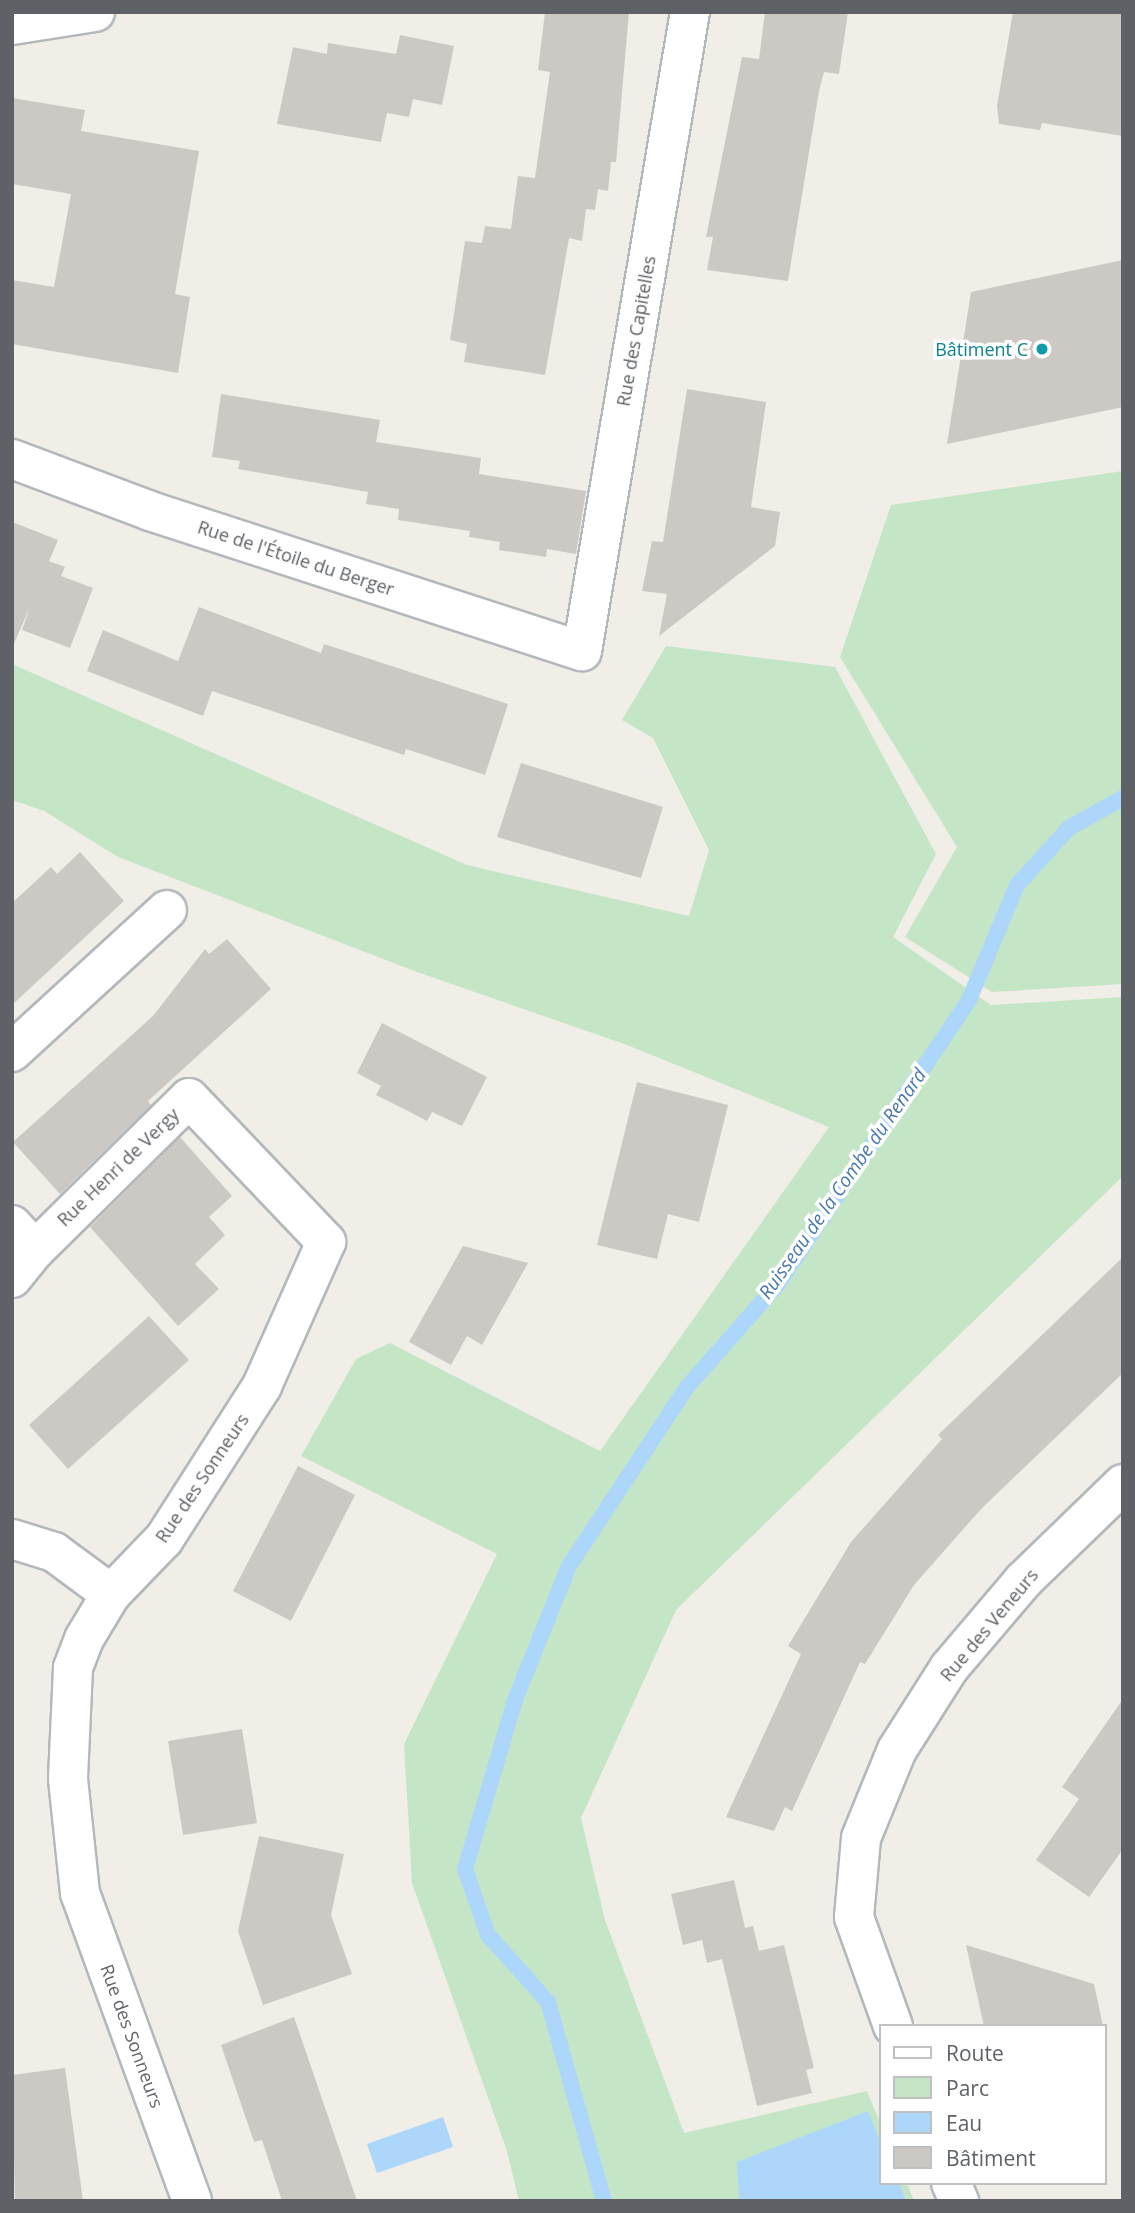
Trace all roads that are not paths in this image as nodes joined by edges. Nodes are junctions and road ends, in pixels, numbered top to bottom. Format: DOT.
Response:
graph roads {
  1 [pos="95,12"];
  2 [pos="690,12"];
  3 [pos="12,25"];
  4 [pos="12,459"];
  5 [pos="582,651"];
  6 [pos="167,910"];
  7 [pos="12,1052"];
  8 [pos="289,1201"];
  9 [pos="20,1251"];
  10 [pos="1123,1485"];
  11 [pos="12,1539"];
  12 [pos="111,1594"];
  13 [pos="892,2024"];
  14 [pos="192,2201"];
  1 -- 3 [label="street"];
  2 -- 5 [label="street, Rue des Capitelles"];
  4 -- 5 [label="street, Rue de l'Étoile du Berger"];
  6 -- 7 [label="street"];
  8 -- 9 [label="street, Rue Henri de Vergy"];
  8 -- 12 [label="street, Rue des Sonneurs"];
  10 -- 13 [label="street, Rue des Veneurs"];
  11 -- 12 [label="street"];
  12 -- 14 [label="street, Rue des Sonneurs"];
}
